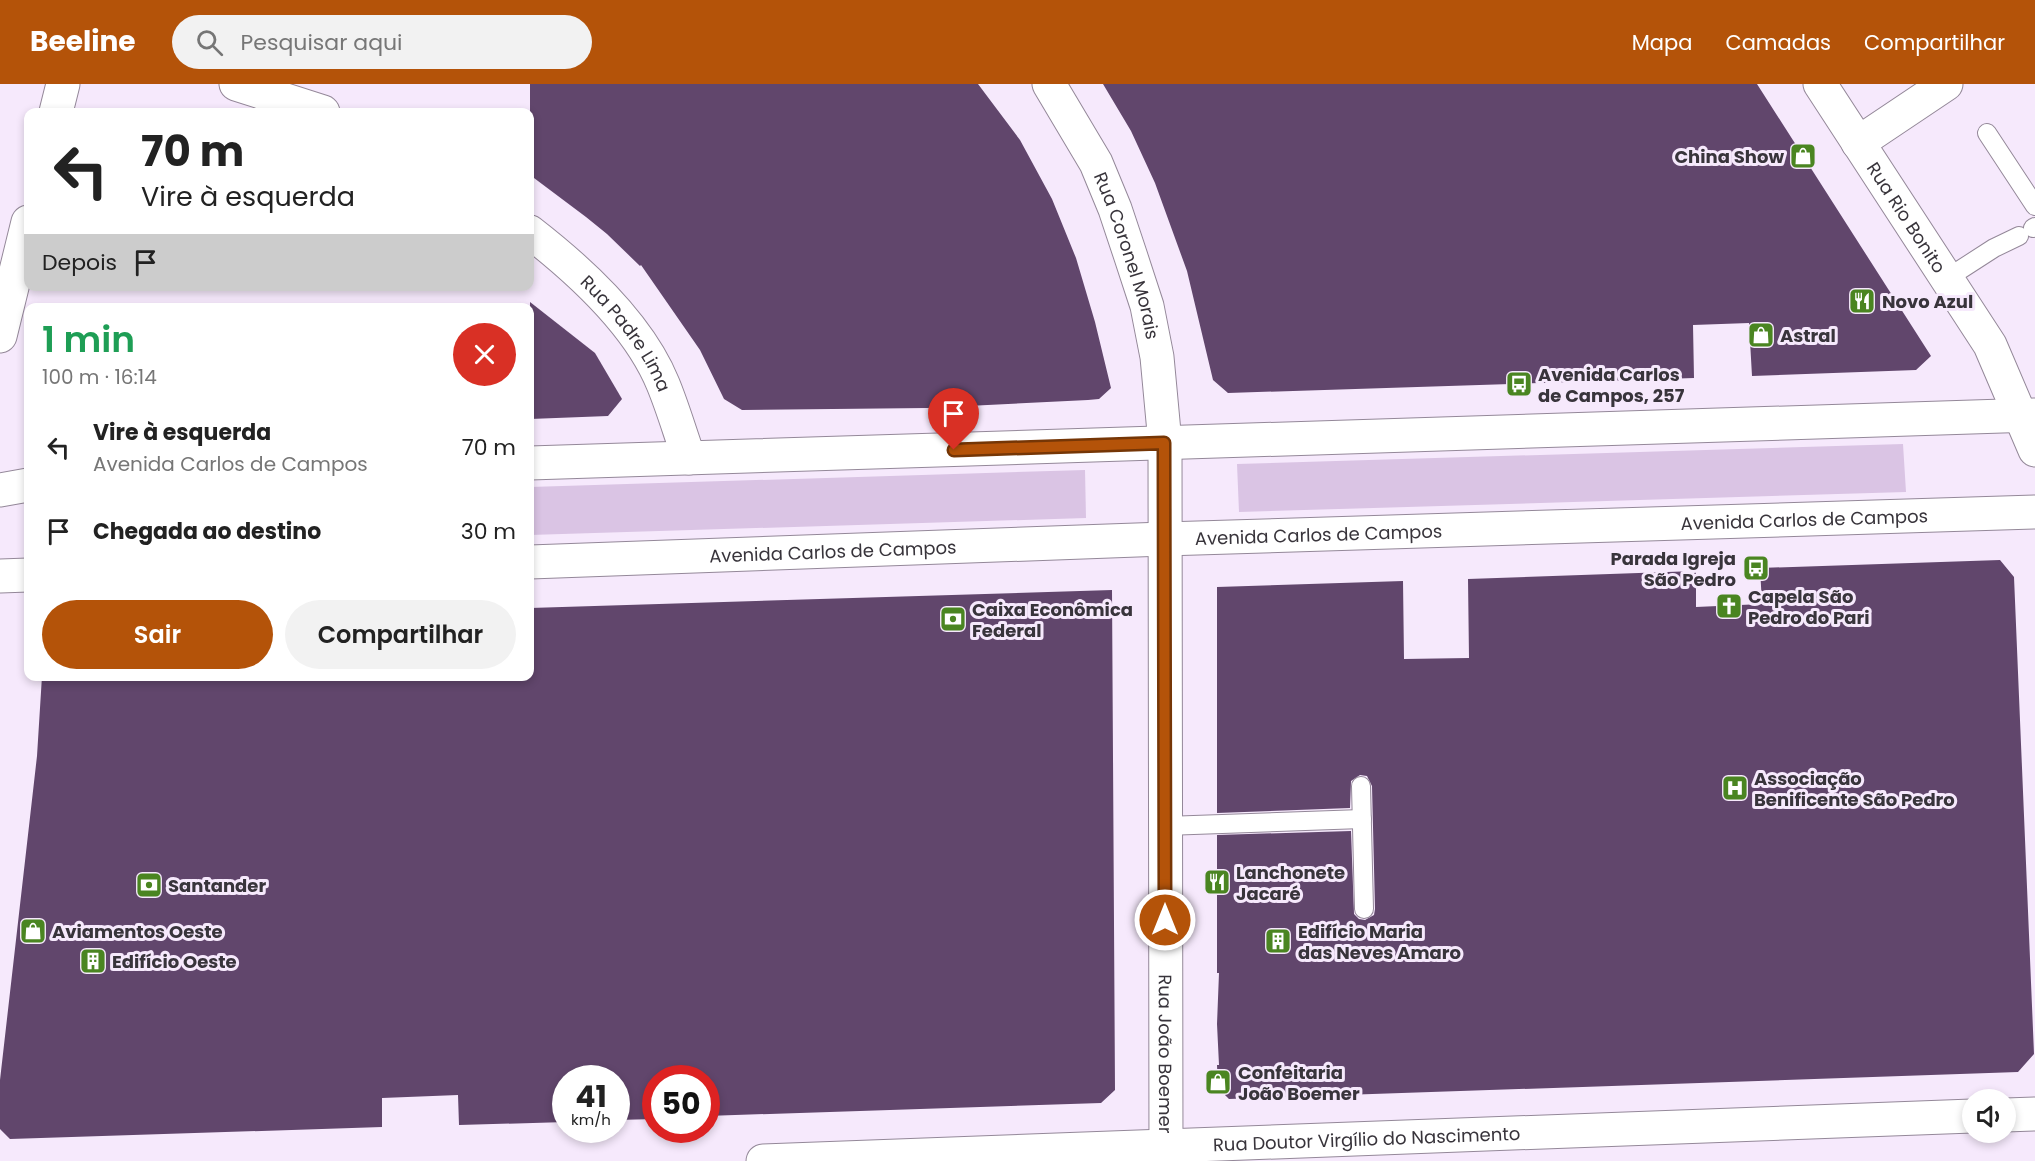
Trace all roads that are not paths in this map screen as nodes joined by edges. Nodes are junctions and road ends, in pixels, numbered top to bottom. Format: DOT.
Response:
graph roads {
  1 [pos="63,84"];
  2 [pos="236,84"];
  3 [pos="1049,84"];
  4 [pos="1820,84"];
  5 [pos="1946,84"];
  6 [pos="57,108"];
  7 [pos="311,108"];
  8 [pos="1987,134"];
  9 [pos="1858,143"];
  10 [pos="2035,206"];
  11 [pos="2029,230"];
  12 [pos="534,235"];
  13 [pos="24,238"];
  14 [pos="1947,279"];
  15 [pos="0,336"];
  16 [pos="2028,415"];
  17 [pos="1164,443"];
  18 [pos="2035,450"];
  19 [pos="689,458"];
  20 [pos="534,463"];
  21 [pos="24,486"];
  22 [pos="0,490"];
  23 [pos="2035,512"];
  24 [pos="1164,539"];
  25 [pos="534,562"];
  26 [pos="24,575"];
  27 [pos="0,576"];
  28 [pos="1361,786"];
  29 [pos="1362,819"];
  30 [pos="1165,826"];
  31 [pos="1364,909"];
  32 [pos="2035,1114"];
  33 [pos="2016,1115"];
  34 [pos="1962,1116"];
  35 [pos="1166,1154"];
  36 [pos="763,1161"];
  1 -- 6 [label="main road"];
  2 -- 7 [label="main road"];
  3 -- 17 [label="main road, Rua Coronel Morais"];
  4 -- 9 [label="main road, Rua Rio Bonito"];
  5 -- 9 [label="main road"];
  8 -- 10 [label="lane"];
  9 -- 14 [label="main road, Rua Rio Bonito"];
  11 -- 14 [label="lane"];
  12 -- 19 [label="main road, Rua Padre Lima"];
  13 -- 15 [label="main road"];
  14 -- 16 [label="main road, Rua Rio Bonito"];
  16 -- 17 [label="main road"];
  16 -- 18 [label="main road, Rua Rio Bonito"];
  17 -- 19 [label="main road"];
  17 -- 24 [label="main road, Rua João Boemer"];
  19 -- 20 [label="main road"];
  21 -- 22 [label="main road"];
  23 -- 24 [label="main road, Avenida Carlos de Campos"];
  24 -- 25 [label="main road, Avenida Carlos de Campos"];
  24 -- 30 [label="main road, Rua João Boemer"];
  26 -- 27 [label="main road"];
  28 -- 29 [label="lane"];
  29 -- 30 [label="lane"];
  29 -- 31 [label="lane"];
  30 -- 35 [label="main road, Rua João Boemer"];
  32 -- 33 [label="main road"];
  34 -- 35 [label="main road, Rua Doutor Virgílio do Nascimento"];
  35 -- 36 [label="main road, Rua Doutor Virgílio do Nascimento"];
}
